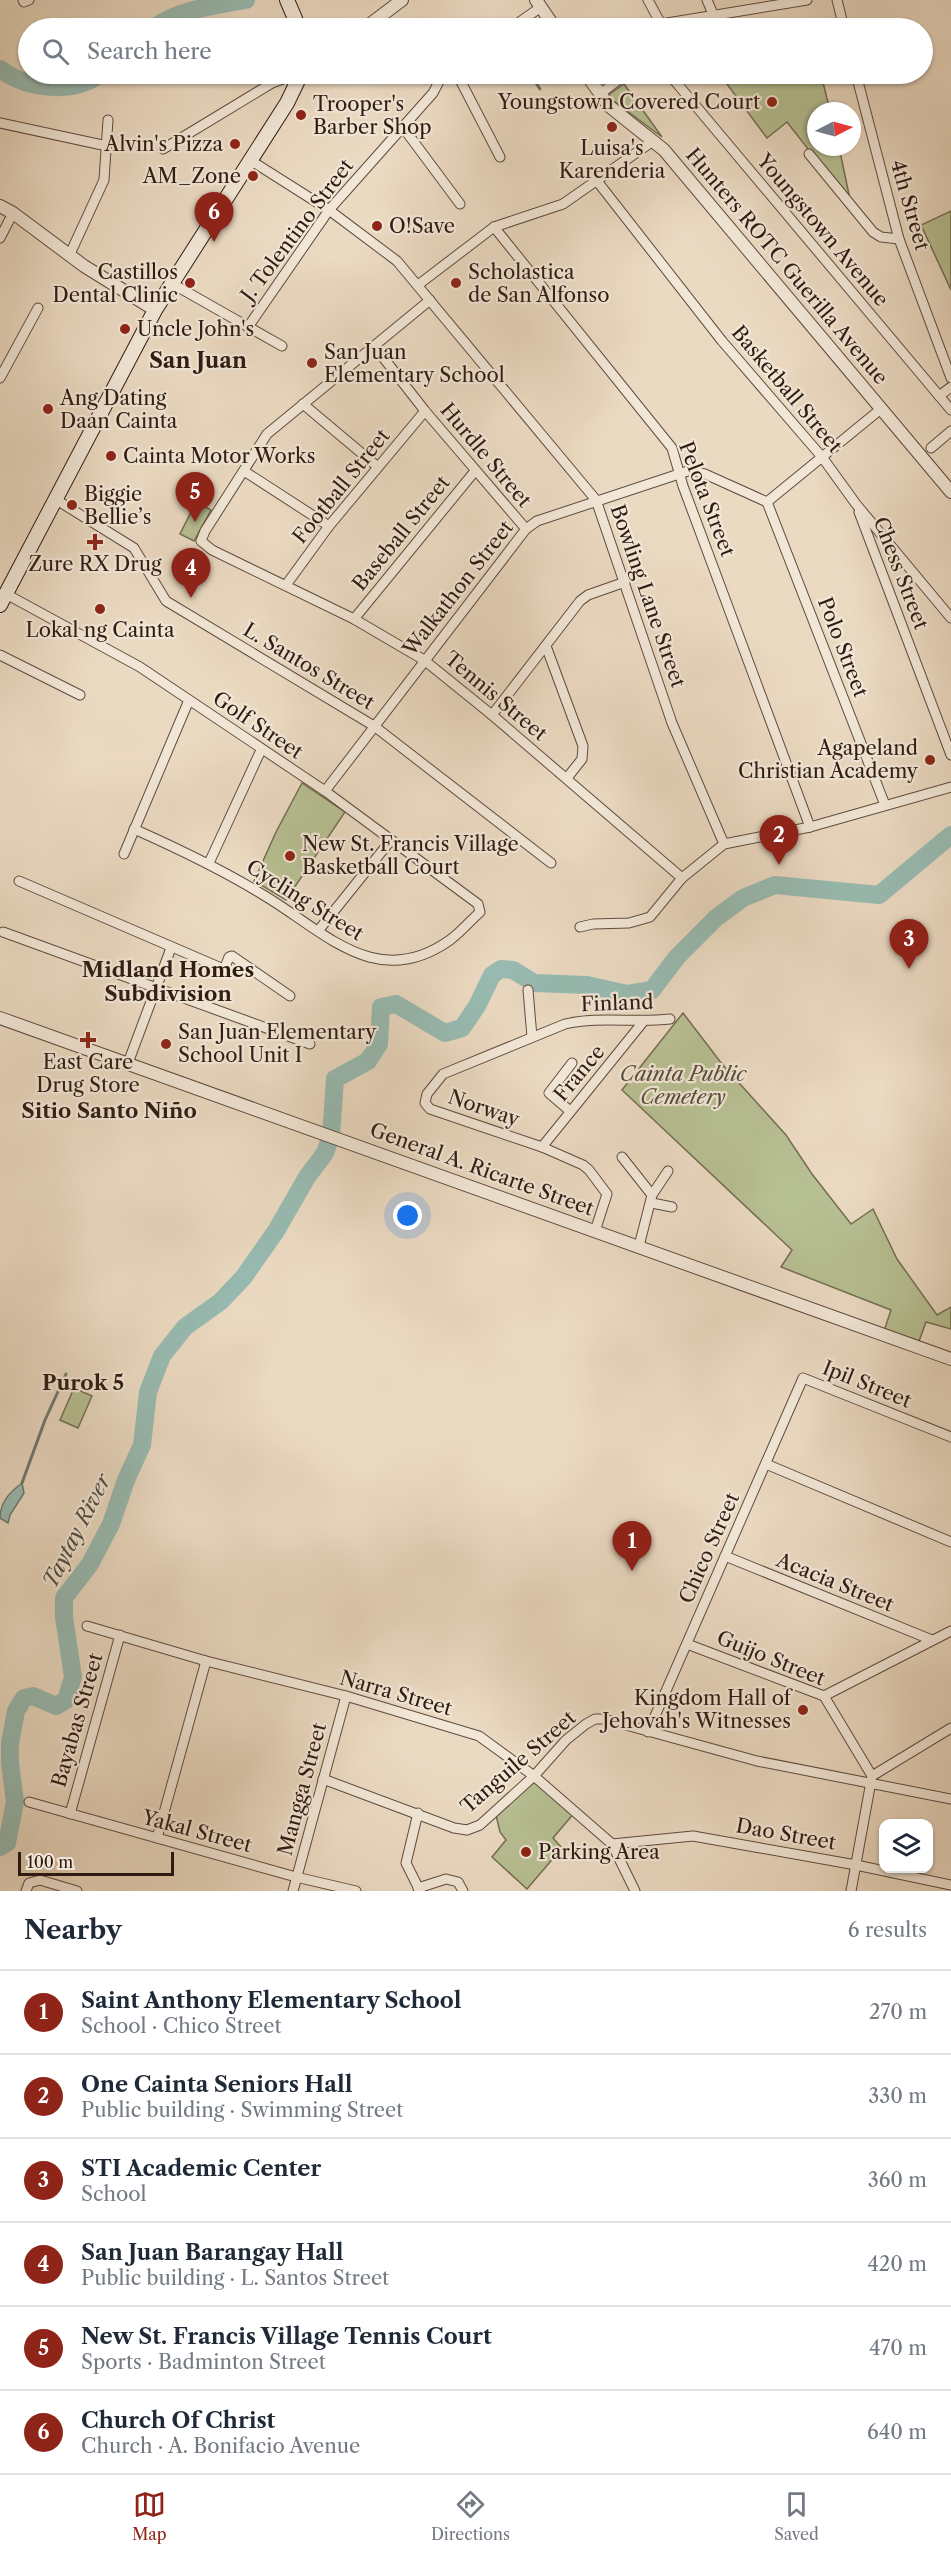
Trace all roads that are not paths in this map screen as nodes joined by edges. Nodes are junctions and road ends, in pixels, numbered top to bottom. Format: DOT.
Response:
graph roads {
  1 [pos="287,0"];
  2 [pos="402,0"];
  3 [pos="648,0"];
  4 [pos="707,0"];
  5 [pos="807,0"];
  6 [pos="837,0"];
  7 [pos="539,3"];
  8 [pos="713,14"];
  9 [pos="294,18"];
  10 [pos="378,18"];
  11 [pos="522,18"];
  12 [pos="549,18"];
  13 [pos="656,18"];
  14 [pos="695,18"];
  15 [pos="842,18"];
  16 [pos="270,84"];
  17 [pos="297,84"];
  18 [pos="438,84"];
  19 [pos="462,84"];
  20 [pos="593,84"];
  21 [pos="613,84"];
  22 [pos="677,84"];
  23 [pos="859,84"];
  24 [pos="600,94"];
  25 [pos="108,120"];
  26 [pos="0,123"];
  27 [pos="402,126"];
  28 [pos="653,141"];
  29 [pos="107,146"];
  30 [pos="163,149"];
  31 [pos="811,156"];
  32 [pos="500,157"];
  33 [pos="250,160"];
  34 [pos="597,181"];
  35 [pos="460,204"];
  36 [pos="0,206"];
  37 [pos="329,210"];
  38 [pos="13,213"];
  39 [pos="494,226"];
  40 [pos="896,227"];
  41 [pos="881,237"];
  42 [pos="0,238"];
  43 [pos="899,239"];
  44 [pos="70,255"];
  45 [pos="171,283"];
  46 [pos="424,293"];
  47 [pos="38,308"];
  48 [pos="155,310"];
  49 [pos="248,327"];
  50 [pos="282,346"];
  51 [pos="375,347"];
  52 [pos="0,378"];
  53 [pos="951,378"];
  54 [pos="951,387"];
  55 [pos="939,396"];
  56 [pos="303,404"];
  57 [pos="882,408"];
  58 [pos="951,410"];
  59 [pos="425,411"];
  60 [pos="951,431"];
  61 [pos="932,448"];
  62 [pos="822,458"];
  63 [pos="378,467"];
  64 [pos="244,471"];
  65 [pos="475,471"];
  66 [pos="680,473"];
  67 [pos="951,492"];
  68 [pos="55,499"];
  69 [pos="596,500"];
  70 [pos="767,502"];
  71 [pos="856,504"];
  72 [pos="329,526"];
  73 [pos="526,529"];
  74 [pos="625,582"];
  75 [pos="286,585"];
  76 [pos="3,599"];
  77 [pos="951,618"];
  78 [pos="354,619"];
  79 [pos="546,646"];
  80 [pos="0,655"];
  81 [pos="424,660"];
  82 [pos="80,695"];
  83 [pos="189,700"];
  84 [pos="492,715"];
  85 [pos="374,726"];
  86 [pos="261,750"];
  87 [pos="951,755"];
  88 [pos="567,778"];
  89 [pos="951,787"];
  90 [pos="325,790"];
  91 [pos="885,805"];
  92 [pos="810,827"];
  93 [pos="134,829"];
  94 [pos="391,840"];
  95 [pos="724,844"];
  96 [pos="124,854"];
  97 [pos="209,863"];
  98 [pos="551,863"];
  99 [pos="682,878"];
  100 [pos="18,881"];
  101 [pos="478,904"];
  102 [pos="580,927"];
  103 [pos="318,931"];
  104 [pos="3,932"];
  105 [pos="171,948"];
  106 [pos="157,988"];
  107 [pos="528,990"];
  108 [pos="290,996"];
  109 [pos="0,1018"];
  110 [pos="670,1019"];
  111 [pos="643,1022"];
  112 [pos="532,1037"];
  113 [pos="310,1044"];
  114 [pos="128,1063"];
  115 [pos="572,1063"];
  116 [pos="570,1111"];
  117 [pos="542,1147"];
  118 [pos="622,1157"];
  119 [pos="668,1171"];
  120 [pos="652,1199"];
  121 [pos="672,1207"];
  122 [pos="595,1231"];
  123 [pos="639,1246"];
  124 [pos="951,1359"];
  125 [pos="803,1378"];
  126 [pos="951,1437"];
  127 [pos="766,1464"];
  128 [pos="951,1542"];
  129 [pos="725,1556"];
  130 [pos="87,1626"];
  131 [pos="951,1631"];
  132 [pos="120,1635"];
  133 [pos="932,1640"];
  134 [pos="687,1644"];
  135 [pos="206,1661"];
  136 [pos="346,1696"];
  137 [pos="824,1696"];
  138 [pos="951,1728"];
  139 [pos="648,1731"];
  140 [pos="534,1776"];
  141 [pos="323,1779"];
  142 [pos="872,1781"];
  143 [pos="951,1799"];
  144 [pos="29,1802"];
  145 [pos="418,1813"];
  146 [pos="70,1814"];
  147 [pos="157,1838"];
  148 [pos="612,1844"];
  149 [pos="856,1865"];
  150 [pos="296,1877"];
  151 [pos="951,1885"];
  152 [pos="419,1890"];
  153 [pos="26,1891"];
  154 [pos="77,1891"];
  155 [pos="293,1891"];
  156 [pos="356,1891"];
  157 [pos="462,1891"];
  158 [pos="635,1891"];
  159 [pos="851,1891"];
  1 -- 9 [label="main road"];
  2 -- 10 [label="street"];
  3 -- 13 [label="street"];
  4 -- 8 [label="street"];
  5 -- 8 [label="street"];
  6 -- 15 [label="street"];
  7 -- 11 [label="street"];
  7 -- 12 [label="street"];
  8 -- 14 [label="street"];
  16 -- 30 [label="street"];
  17 -- 33 [label="main road"];
  18 -- 27 [label="street, J. Tolentino Street"];
  19 -- 32 [label="street"];
  20 -- 24 [label="street, Hunters ROTC Guerilla Avenue"];
  21 -- 24 [label="street"];
  22 -- 55 [label="street, Youngstown Avenue"];
  23 -- 40 [label="street, 4th Street"];
  24 -- 28 [label="street, Hunters ROTC Guerilla Avenue"];
  25 -- 29 [label="street"];
  26 -- 29 [label="street"];
  27 -- 35 [label="street"];
  27 -- 37 [label="street, J. Tolentino Street"];
  28 -- 34 [label="street"];
  28 -- 57 [label="street, Hunters ROTC Guerilla Avenue"];
  29 -- 44 [label="street"];
  31 -- 41 [label="street"];
  33 -- 37 [label="street, Bowling Lane Street"];
  33 -- 45 [label="main road"];
  34 -- 39 [label="street"];
  34 -- 62 [label="street, Basketball Street"];
  36 -- 38 [label="street"];
  37 -- 46 [label="street, Bowling Lane Street"];
  37 -- 49 [label="street, J. Tolentino Street"];
  38 -- 42 [label="street"];
  38 -- 44 [label="street"];
  39 -- 46 [label="street"];
  39 -- 66 [label="street, Pelota Street"];
  40 -- 41 [label="street"];
  40 -- 43 [label="street, 4th Street"];
  41 -- 43 [label="street"];
  43 -- 53 [label="street, 4th Street"];
  44 -- 48 [label="street"];
  45 -- 48 [label="main road"];
  45 -- 49 [label="street"];
  46 -- 51 [label="street"];
  46 -- 69 [label="street, Bowling Lane Street"];
  47 -- 52 [label="street"];
  48 -- 68 [label="main road"];
  49 -- 50 [label="street"];
  51 -- 56 [label="street"];
  51 -- 59 [label="street, Hurdle Street"];
  54 -- 55 [label="street"];
  55 -- 58 [label="street, Youngstown Avenue"];
  56 -- 63 [label="street"];
  56 -- 64 [label="street"];
  57 -- 62 [label="street"];
  57 -- 67 [label="street, Hunters ROTC Guerilla Avenue"];
  59 -- 63 [label="street, Football Street"];
  59 -- 65 [label="street, Hurdle Street"];
  60 -- 61 [label="street"];
  62 -- 70 [label="street"];
  62 -- 71 [label="street, Basketball Street"];
  63 -- 72 [label="street, Football Street"];
  64 -- 72 [label="street"];
  64 -- 75 [label="street, Tennis Street"];
  65 -- 73 [label="street, Hurdle Street"];
  65 -- 78 [label="street, Baseball Street"];
  66 -- 69 [label="street, Walkathon Street"];
  66 -- 70 [label="street, Walkathon Street"];
  66 -- 92 [label="street, Pelota Street"];
  68 -- 76 [label="main road"];
  68 -- 85 [label="street, L. Santos Street"];
  69 -- 73 [label="street, Walkathon Street"];
  69 -- 74 [label="street, Bowling Lane Street"];
  70 -- 91 [label="street, Polo Street"];
  71 -- 77 [label="street, Basketball Street"];
  71 -- 87 [label="street, Chess Street"];
  72 -- 75 [label="street, Football Street"];
  73 -- 81 [label="street, Walkathon Street"];
  74 -- 79 [label="street"];
  74 -- 95 [label="street, Bowling Lane Street"];
  75 -- 78 [label="street, Tennis Street"];
  76 -- 83 [label="street, Golf Street"];
  78 -- 81 [label="street, Tennis Street"];
  79 -- 84 [label="street"];
  79 -- 88 [label="street"];
  80 -- 82 [label="street"];
  81 -- 84 [label="street, Tennis Street"];
  81 -- 85 [label="street, Walkathon Street"];
  83 -- 86 [label="street, Golf Street"];
  83 -- 93 [label="street"];
  84 -- 88 [label="street, Tennis Street"];
  85 -- 90 [label="street, Walkathon Street"];
  85 -- 98 [label="street, L. Santos Street"];
  86 -- 90 [label="street, Golf Street"];
  86 -- 97 [label="street"];
  88 -- 99 [label="street, Tennis Street"];
  89 -- 91 [label="street"];
  90 -- 94 [label="street, Golf Street"];
  91 -- 92 [label="street"];
  92 -- 95 [label="street"];
  93 -- 96 [label="street"];
  93 -- 97 [label="street, Cycling Street"];
  94 -- 101 [label="street, Golf Street"];
  94 -- 103 [label="street"];
  95 -- 99 [label="street"];
  97 -- 103 [label="street, Cycling Street"];
  99 -- 102 [label="street"];
  100 -- 105 [label="street"];
  101 -- 103 [label="street, Cycling Street"];
  104 -- 106 [label="street"];
  105 -- 106 [label="street"];
  105 -- 108 [label="street"];
  106 -- 113 [label="street"];
  106 -- 114 [label="street"];
  107 -- 112 [label="street"];
  109 -- 114 [label="street, General A. Ricarte Street"];
  110 -- 111 [label="street, Finland"];
  111 -- 112 [label="street, Finland"];
  111 -- 116 [label="street, France"];
  112 -- 117 [label="street, Norway"];
  114 -- 122 [label="street, General A. Ricarte Street"];
  115 -- 116 [label="street"];
  116 -- 117 [label="street, France"];
  117 -- 122 [label="street, Norway"];
  118 -- 120 [label="street"];
  119 -- 120 [label="street"];
  120 -- 121 [label="street"];
  120 -- 123 [label="street"];
  122 -- 123 [label="street, General A. Ricarte Street"];
  123 -- 124 [label="street, General A. Ricarte Street"];
  125 -- 126 [label="street, Ipil Street"];
  125 -- 127 [label="street, Chico Street"];
  127 -- 128 [label="street"];
  127 -- 129 [label="street, Chico Street"];
  129 -- 133 [label="street, Acacia Street"];
  129 -- 134 [label="street, Chico Street"];
  130 -- 132 [label="street, Narra Street"];
  131 -- 133 [label="street"];
  132 -- 135 [label="street, Narra Street"];
  132 -- 146 [label="street, Bayabas Street"];
  133 -- 137 [label="street"];
  134 -- 137 [label="street, Guijo Street"];
  134 -- 139 [label="street, Chico Street"];
  135 -- 136 [label="street, Narra Street"];
  135 -- 147 [label="street"];
  136 -- 140 [label="street, Narra Street"];
  136 -- 141 [label="street, Mangga Street"];
  137 -- 142 [label="street, Guijo Street"];
  138 -- 142 [label="street"];
  139 -- 140 [label="street, Tanguile Street"];
  139 -- 142 [label="street, Tanguile Street"];
  140 -- 145 [label="street, Tanguile Street"];
  140 -- 148 [label="street, Narra Street"];
  141 -- 145 [label="street, Tanguile Street"];
  141 -- 150 [label="street, Mangga Street"];
  142 -- 143 [label="street, Tanguile Street"];
  142 -- 149 [label="street"];
  144 -- 146 [label="street, Yakal Street"];
  145 -- 152 [label="street"];
  146 -- 147 [label="street, Yakal Street"];
  147 -- 150 [label="street, Yakal Street"];
  148 -- 149 [label="street, Dao Street"];
  148 -- 158 [label="street, Narra Street"];
  149 -- 151 [label="street, Dao Street"];
  149 -- 159 [label="street"];
  150 -- 155 [label="street, Mangga Street"];
  150 -- 156 [label="street, Yakal Street"];
  152 -- 157 [label="street"];
  153 -- 154 [label="street"];
}
